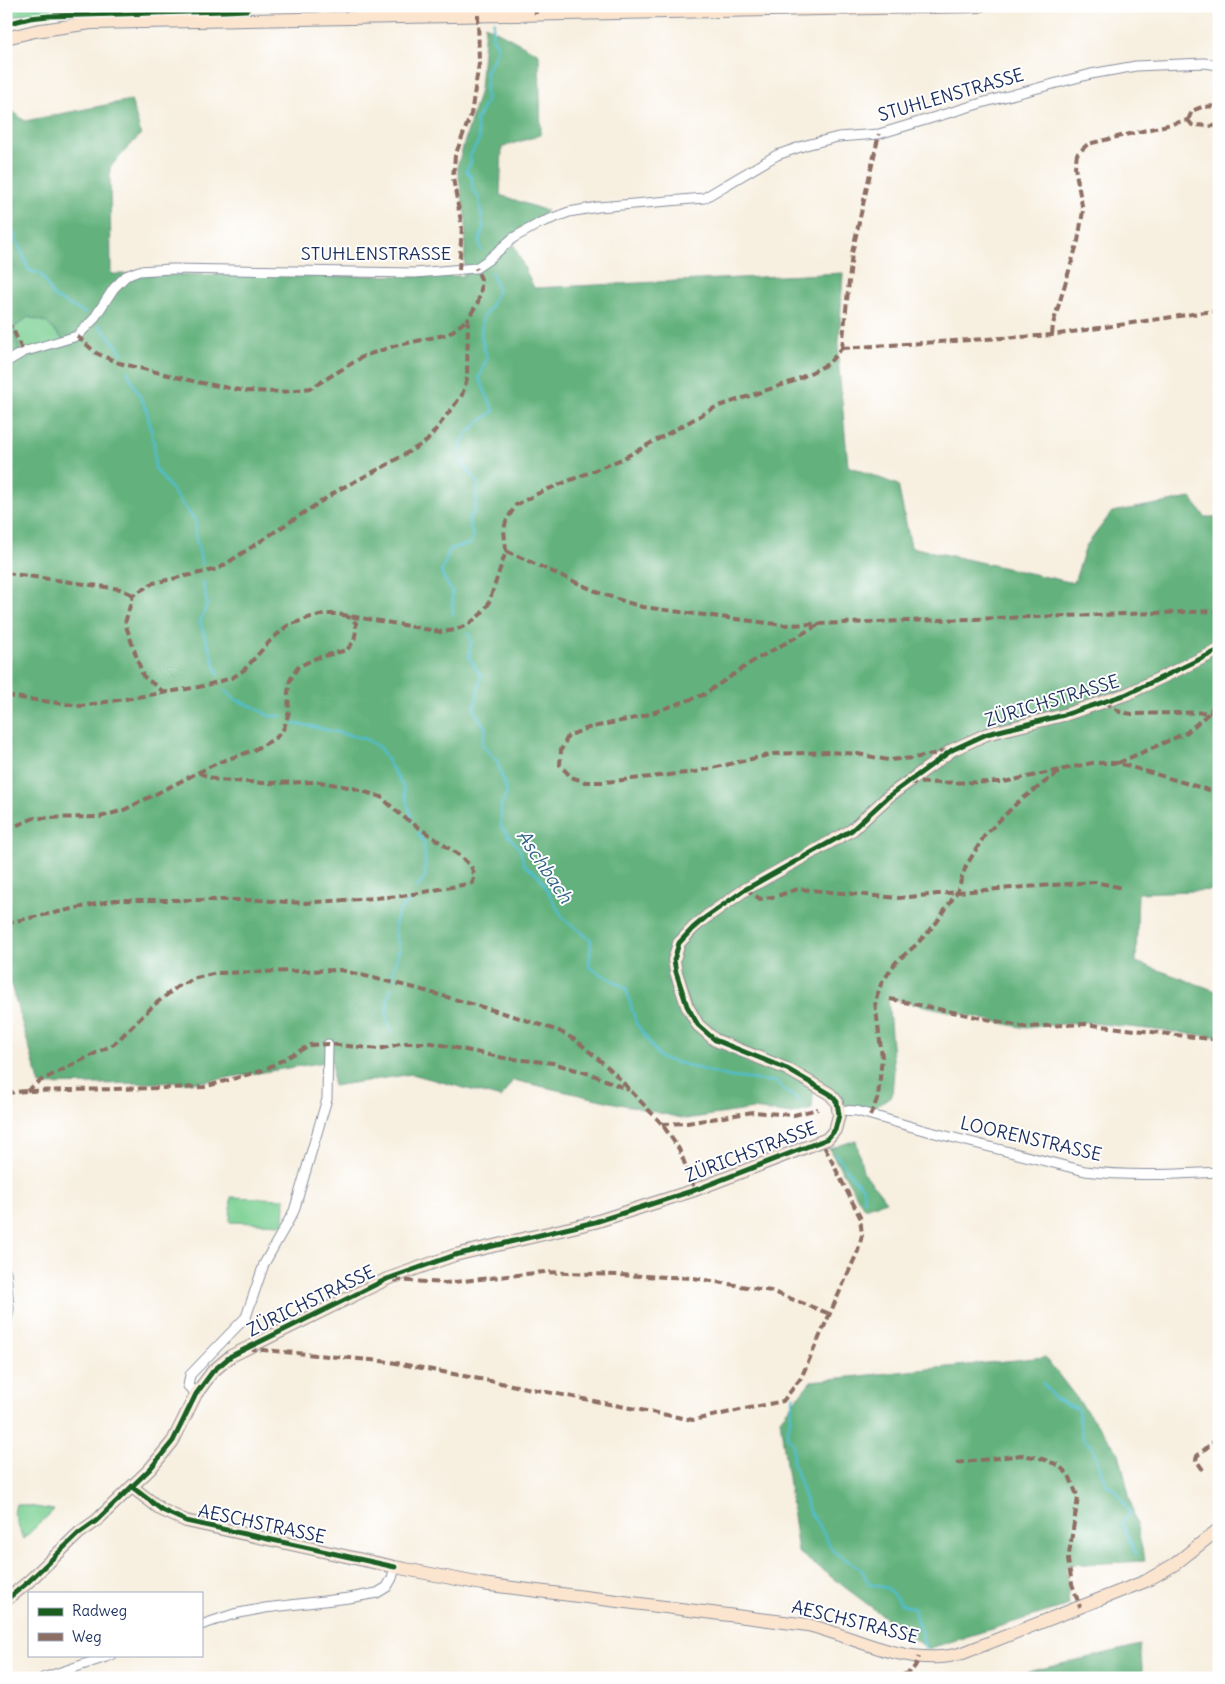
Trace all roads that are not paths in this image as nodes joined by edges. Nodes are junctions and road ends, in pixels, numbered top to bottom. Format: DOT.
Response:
graph roads {
  1 [pos="980,6"];
  2 [pos="6,38"];
  3 [pos="1219,65"];
  4 [pos="6,362"];
  5 [pos="1219,650"];
  6 [pos="328,1044"];
  7 [pos="839,1110"];
  8 [pos="1219,1172"];
  9 [pos="6,1272"];
  10 [pos="6,1327"];
  11 [pos="196,1394"];
  12 [pos="132,1487"];
  13 [pos="1219,1529"];
  14 [pos="395,1567"];
  15 [pos="6,1600"];
  16 [pos="202,1625"];
  17 [pos="109,1656"];
  18 [pos="59,1675"];
  19 [pos="43,1678"];
  1 -- 2 [label="street"];
  3 -- 4 [label="street, STUHLENSTRASSE"];
  5 -- 7 [label="street, ZÜRICHSTRASSE"];
  6 -- 11 [label="street"];
  7 -- 8 [label="street, LOORENSTRASSE"];
  7 -- 11 [label="street, ZÜRICHSTRASSE"];
  9 -- 10 [label="street"];
  11 -- 12 [label="street, ZÜRICHSTRASSE"];
  12 -- 14 [label="street, AESCHSTRASSE"];
  12 -- 15 [label="street, ZÜRICHSTRASSE"];
  13 -- 14 [label="street, AESCHSTRASSE"];
  14 -- 16 [label="street"];
  17 -- 18 [label="street"];
  18 -- 19 [label="street"];
}
